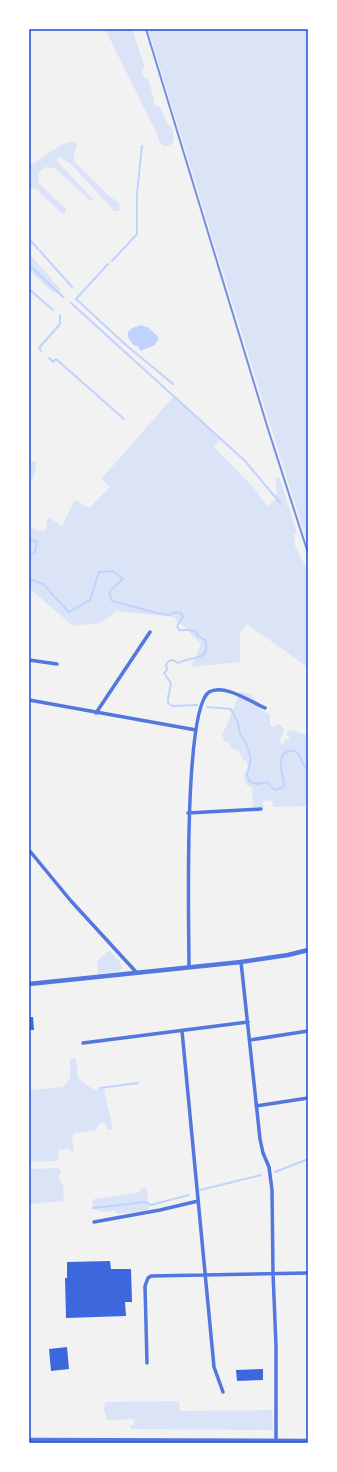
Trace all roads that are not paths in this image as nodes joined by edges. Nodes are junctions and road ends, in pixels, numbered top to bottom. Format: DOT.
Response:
graph roads {
  1 [pos="150,632"];
  2 [pos="29,660"];
  3 [pos="57,664"];
  4 [pos="29,700"];
  5 [pos="265,708"];
  6 [pos="96,713"];
  7 [pos="196,730"];
  8 [pos="261,809"];
  9 [pos="188,813"];
  10 [pos="29,850"];
  11 [pos="308,950"];
  12 [pos="241,962"];
  13 [pos="189,967"];
  14 [pos="136,973"];
  15 [pos="29,984"];
  16 [pos="248,1022"];
  17 [pos="182,1031"];
  18 [pos="308,1031"];
  19 [pos="250,1040"];
  20 [pos="83,1043"];
  21 [pos="308,1098"];
  22 [pos="256,1106"];
  23 [pos="198,1201"];
  24 [pos="94,1222"];
  25 [pos="273,1273"];
  26 [pos="308,1273"];
  27 [pos="205,1275"];
  28 [pos="147,1363"];
  29 [pos="223,1392"];
  30 [pos="29,1440"];
  31 [pos="276,1441"];
  32 [pos="308,1441"];
  33 [pos="62,1442"];
  1 -- 6 [label="street"];
  2 -- 3 [label="street"];
  4 -- 6 [label="street"];
  5 -- 7 [label="street"];
  6 -- 7 [label="street"];
  7 -- 9 [label="street"];
  8 -- 9 [label="street"];
  9 -- 13 [label="street"];
  10 -- 14 [label="street"];
  11 -- 12 [label="street"];
  12 -- 13 [label="street"];
  12 -- 16 [label="street"];
  13 -- 14 [label="street"];
  14 -- 15 [label="street"];
  16 -- 17 [label="street"];
  16 -- 19 [label="street"];
  17 -- 20 [label="street"];
  17 -- 23 [label="street"];
  18 -- 19 [label="street"];
  19 -- 22 [label="street"];
  21 -- 22 [label="street"];
  22 -- 25 [label="street"];
  23 -- 24 [label="street"];
  23 -- 27 [label="street"];
  25 -- 26 [label="street"];
  25 -- 27 [label="street"];
  25 -- 31 [label="street"];
  27 -- 28 [label="street"];
  27 -- 29 [label="street"];
  30 -- 33 [label="street"];
  31 -- 32 [label="street"];
  31 -- 33 [label="street"];
}
